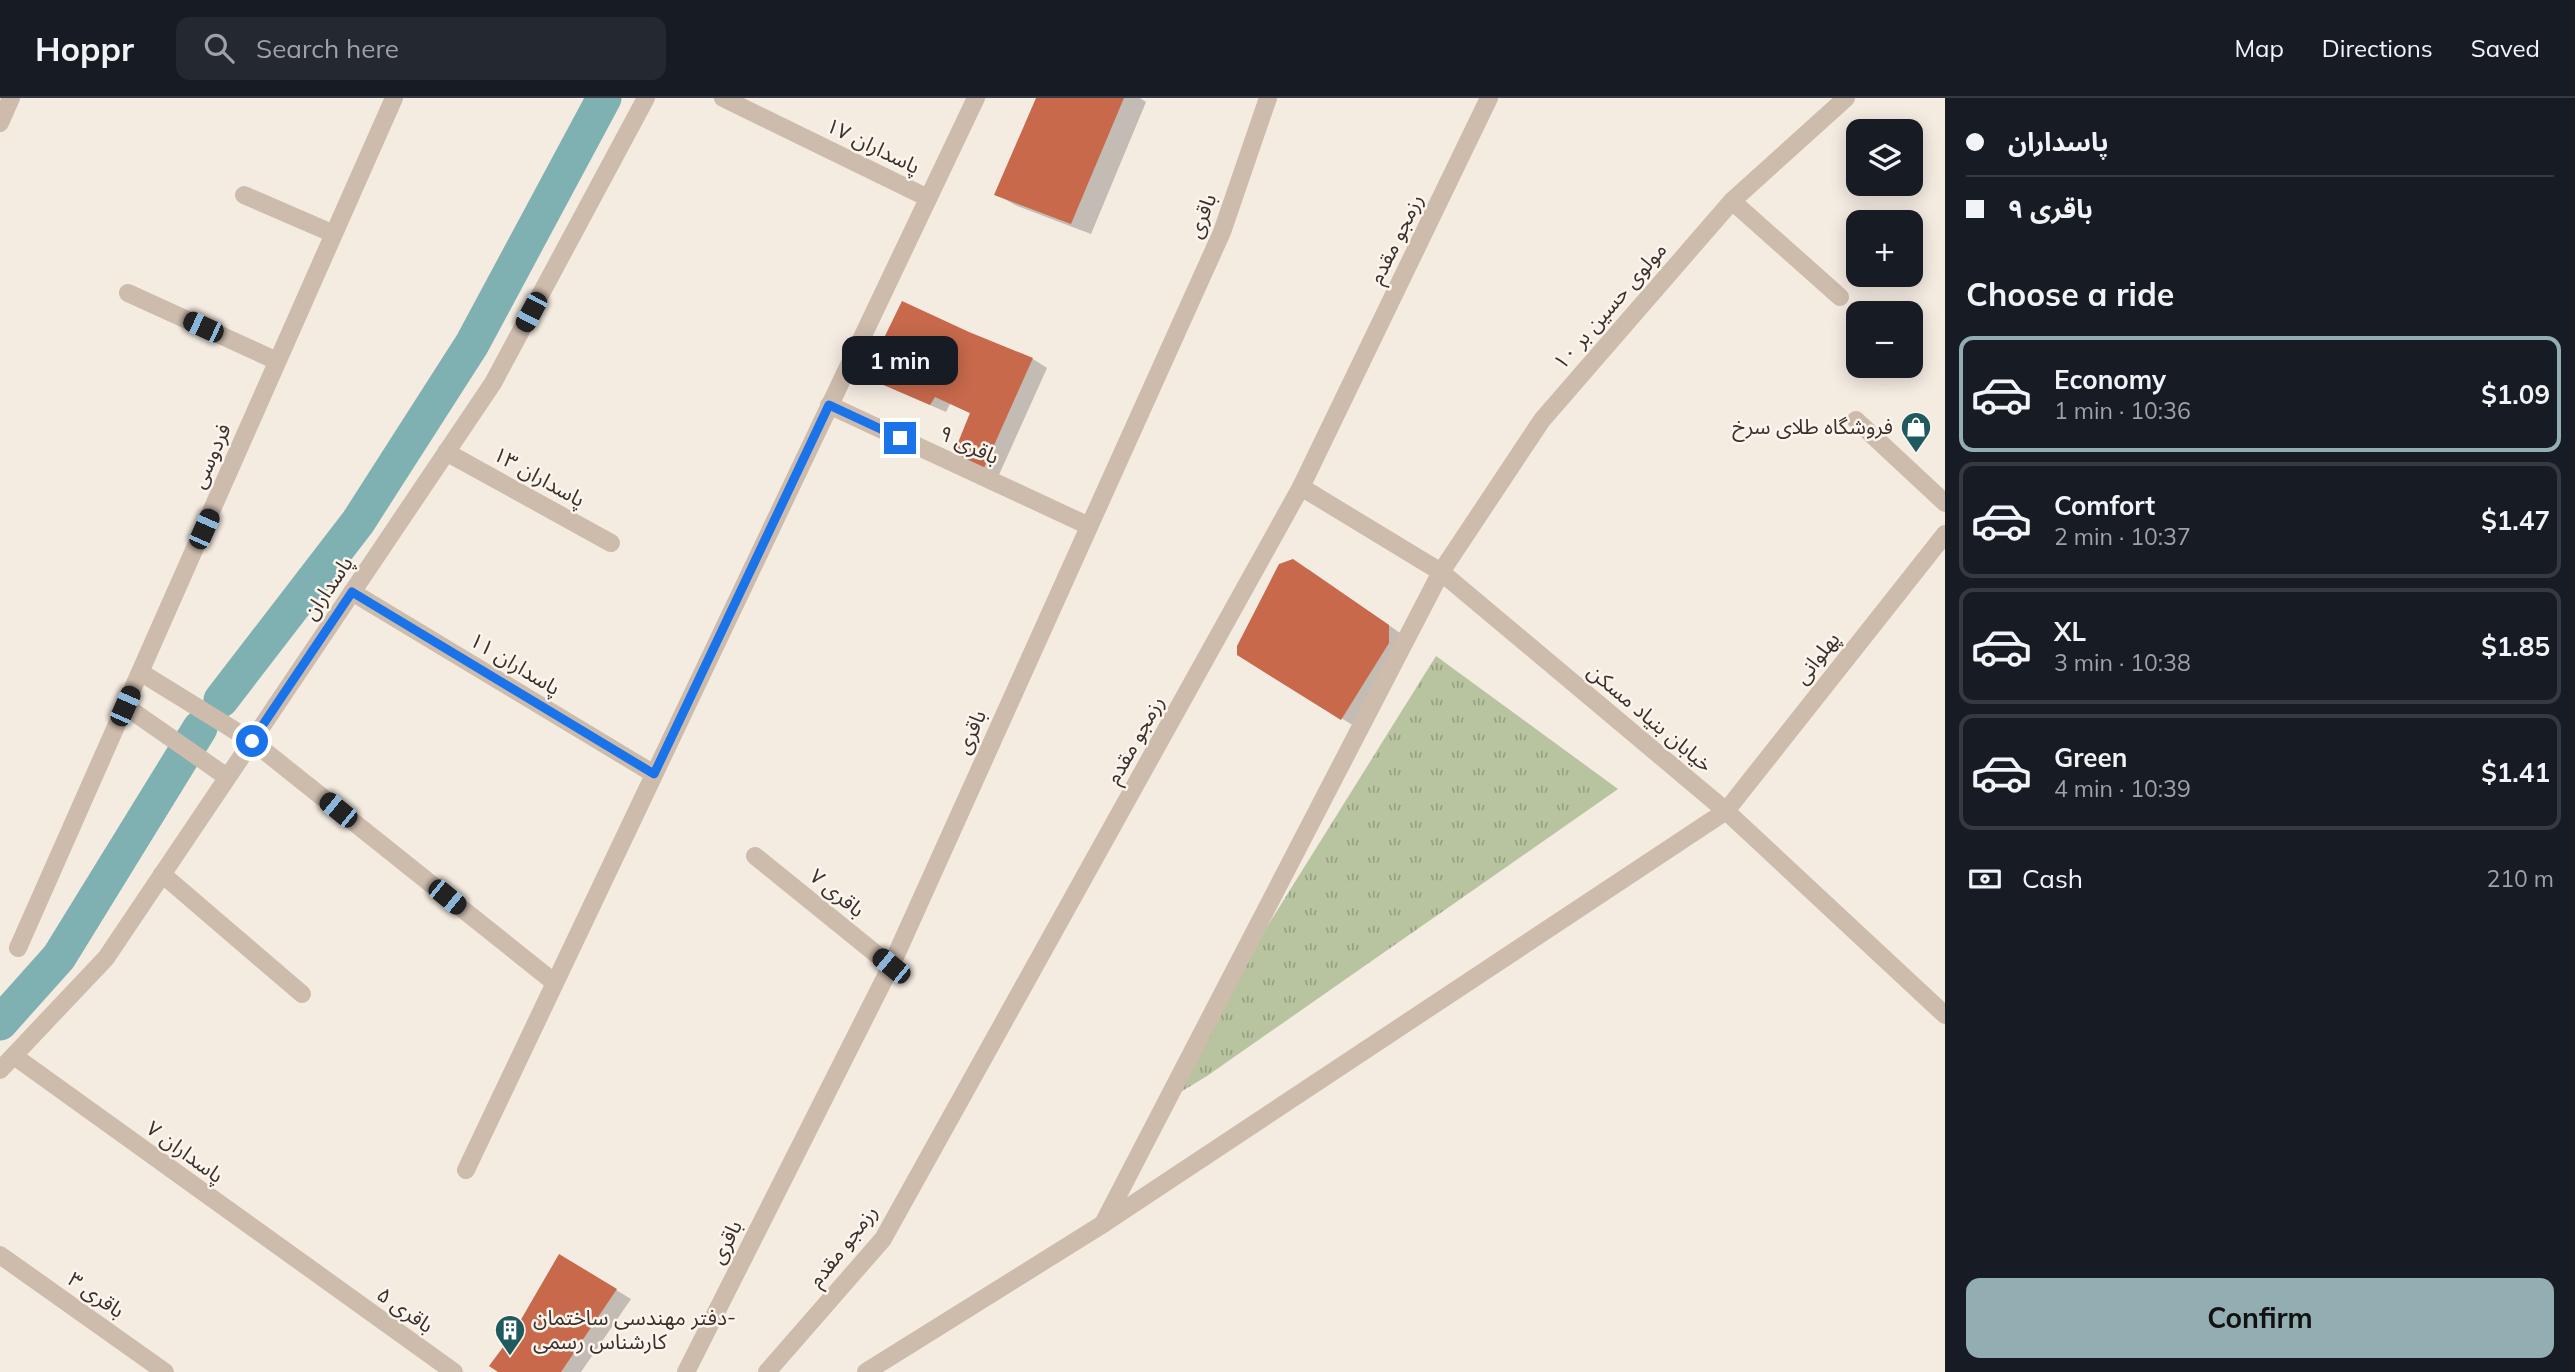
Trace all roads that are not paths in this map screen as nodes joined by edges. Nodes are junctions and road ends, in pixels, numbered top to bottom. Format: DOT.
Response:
graph roads {
  1 [pos="11,98"];
  2 [pos="394,98"];
  3 [pos="646,98"];
  4 [pos="723,98"];
  5 [pos="975,98"];
  6 [pos="1268,98"];
  7 [pos="1489,98"];
  8 [pos="1846,98"];
  9 [pos="0,123"];
  10 [pos="244,195"];
  11 [pos="928,198"];
  12 [pos="1732,201"];
  13 [pos="334,234"];
  14 [pos="128,293"];
  15 [pos="1840,297"];
  16 [pos="277,361"];
  17 [pos="829,405"];
  18 [pos="1856,420"];
  19 [pos="446,452"];
  20 [pos="1301,487"];
  21 [pos="1945,503"];
  22 [pos="1089,526"];
  23 [pos="1945,534"];
  24 [pos="611,542"];
  25 [pos="1441,572"];
  26 [pos="352,592"];
  27 [pos="140,672"];
  28 [pos="126,707"];
  29 [pos="252,741"];
  30 [pos="654,774"];
  31 [pos="226,776"];
  32 [pos="1726,811"];
  33 [pos="755,856"];
  34 [pos="162,874"];
  35 [pos="19,948"];
  36 [pos="891,966"];
  37 [pos="555,984"];
  38 [pos="302,994"];
  39 [pos="1942,1004"];
  40 [pos="13,1056"];
  41 [pos="0,1070"];
  42 [pos="466,1170"];
  43 [pos="1103,1224"];
  44 [pos="0,1255"];
  45 [pos="330,1286"];
  46 [pos="165,1372"];
  47 [pos="454,1372"];
  48 [pos="686,1372"];
  49 [pos="767,1372"];
  50 [pos="866,1372"];
  1 -- 9 [label="street"];
  2 -- 13 [label="street, فردوسی"];
  3 -- 19 [label="street, پاسداران"];
  4 -- 11 [label="street, پاسداران ۱۷"];
  5 -- 11 [label="street"];
  6 -- 22 [label="street, باقری"];
  7 -- 20 [label="street, رزمجو مقدم"];
  8 -- 12 [label="street, مولوی حسین بر ۱۰"];
  10 -- 13 [label="street"];
  11 -- 17 [label="street"];
  12 -- 15 [label="street"];
  12 -- 25 [label="street, مولوی حسین بر ۱۰"];
  13 -- 16 [label="street, فردوسی"];
  14 -- 16 [label="street"];
  16 -- 27 [label="street, فردوسی"];
  17 -- 22 [label="street, باقری ۹"];
  17 -- 30 [label="street"];
  18 -- 21 [label="street"];
  19 -- 24 [label="street, پاسداران ۱۳"];
  19 -- 26 [label="street, پاسداران"];
  20 -- 25 [label="street, خیابان بنیاد مسکن"];
  20 -- 49 [label="street, رزمجو مقدم"];
  22 -- 36 [label="street, باقری"];
  23 -- 32 [label="street, پهلوانی"];
  25 -- 32 [label="street, خیابان بنیاد مسکن"];
  25 -- 43 [label="street, مولوی حسین بر ۱۰"];
  26 -- 29 [label="street, پاسداران"];
  26 -- 30 [label="street, پاسداران ۱۱"];
  27 -- 28 [label="street, فردوسی"];
  27 -- 29 [label="street"];
  28 -- 31 [label="street"];
  28 -- 35 [label="street, فردوسی"];
  29 -- 31 [label="street, پاسداران"];
  29 -- 37 [label="street"];
  30 -- 37 [label="street"];
  31 -- 34 [label="street, پاسداران"];
  32 -- 39 [label="street, خیابان بنیاد مسکن"];
  32 -- 43 [label="street, پهلوانی"];
  33 -- 36 [label="street, باقری ۷"];
  34 -- 38 [label="street"];
  34 -- 40 [label="street, پاسداران"];
  36 -- 48 [label="street, باقری"];
  37 -- 42 [label="street"];
  40 -- 41 [label="street, پاسداران"];
  40 -- 45 [label="street, پاسداران ۷"];
  43 -- 50 [label="street, پهلوانی"];
  44 -- 46 [label="street, باقری ۳"];
  45 -- 47 [label="street, باقری ۵"];
}
